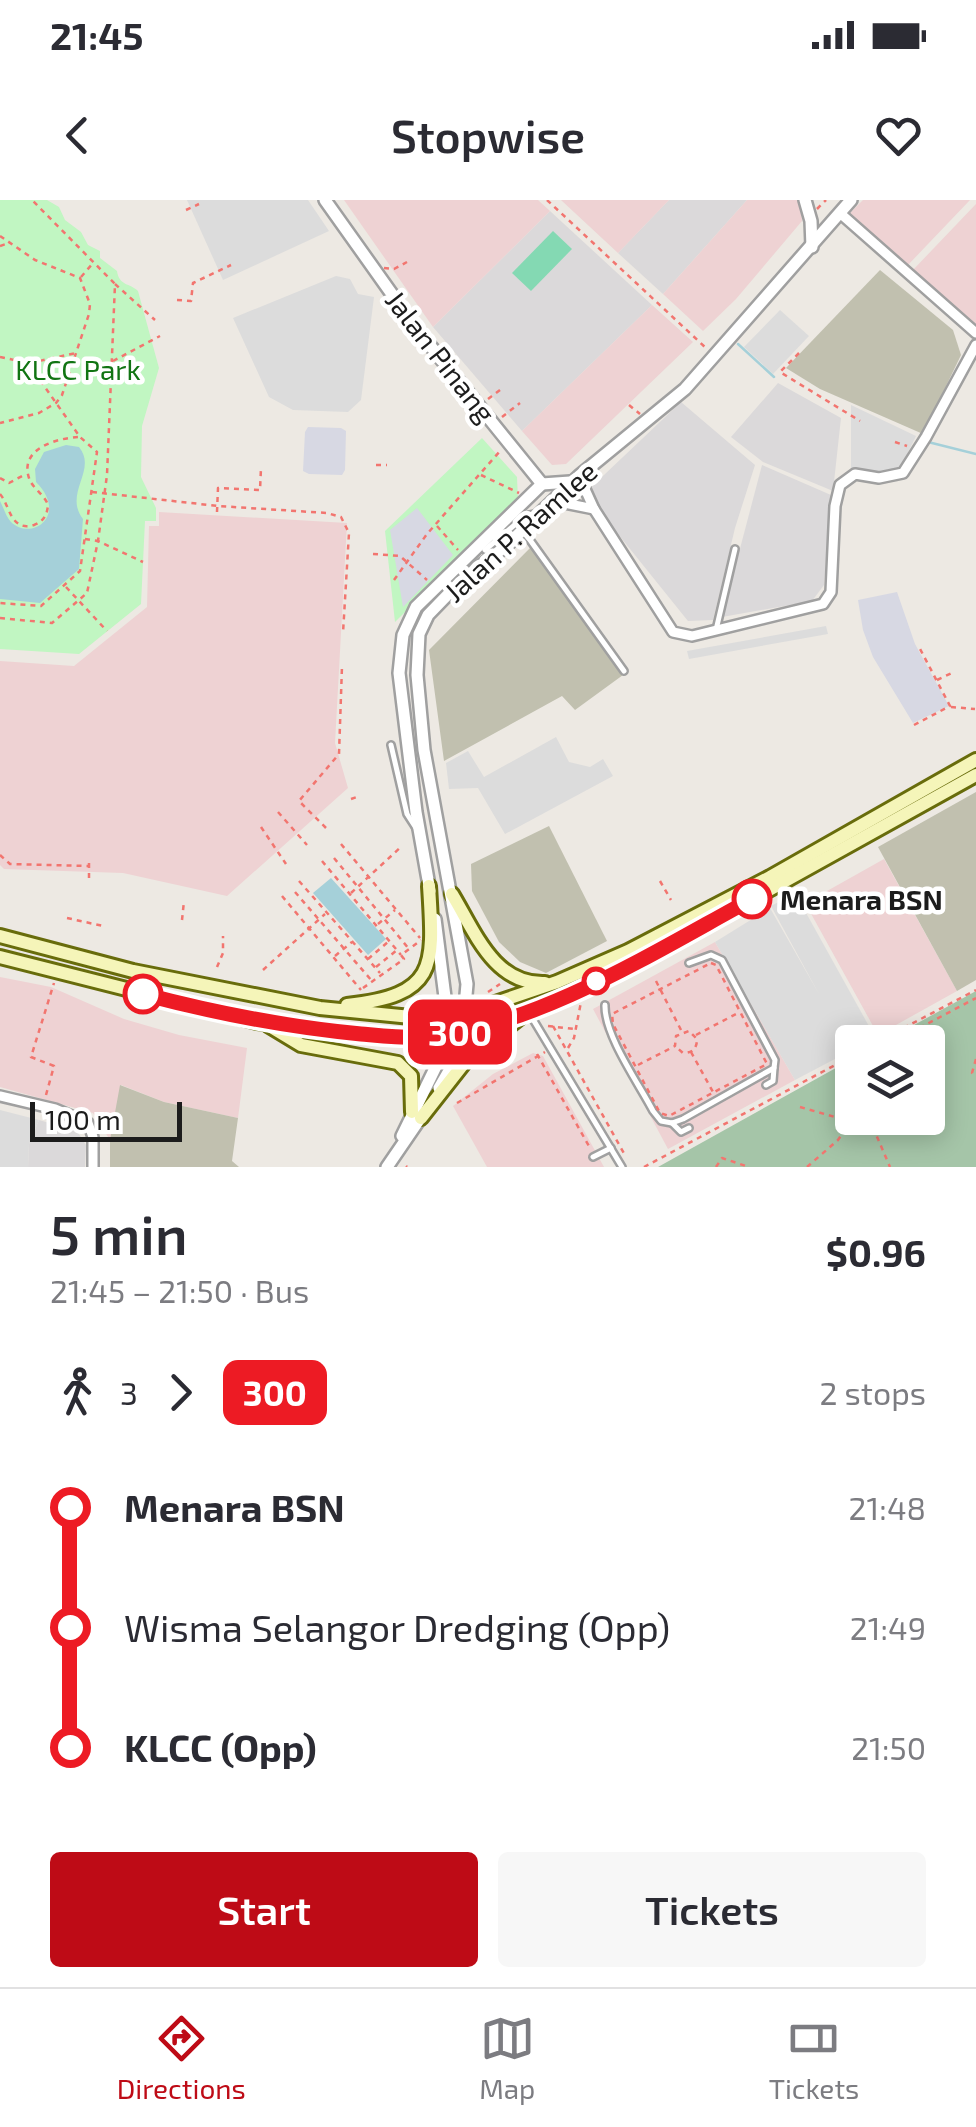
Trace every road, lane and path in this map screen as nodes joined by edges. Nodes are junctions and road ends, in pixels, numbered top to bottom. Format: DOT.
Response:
graph roads {
  1 [pos="32,200"];
  2 [pos="326,200"];
  3 [pos="547,200"];
  4 [pos="826,200"];
  5 [pos="851,200"];
  6 [pos="199,204"];
  7 [pos="815,208"];
  8 [pos="186,210"];
  9 [pos="840,214"];
  10 [pos="0,236"];
  11 [pos="10,242"];
  12 [pos="0,246"];
  13 [pos="812,247"];
  14 [pos="94,262"];
  15 [pos="407,262"];
  16 [pos="231,265"];
  17 [pos="383,268"];
  18 [pos="80,278"];
  19 [pos="115,284"];
  20 [pos="177,300"];
  21 [pos="155,320"];
  22 [pos="976,333"];
  23 [pos="160,336"];
  24 [pos="976,344"];
  25 [pos="708,349"];
  26 [pos="78,352"];
  27 [pos="798,352"];
  28 [pos="0,356"];
  29 [pos="112,361"];
  30 [pos="28,363"];
  31 [pos="504,386"];
  32 [pos="486,400"];
  33 [pos="520,402"];
  34 [pos="56,404"];
  35 [pos="629,405"];
  36 [pos="641,415"];
  37 [pos="502,418"];
  38 [pos="860,421"];
  39 [pos="0,423"];
  40 [pos="80,437"];
  41 [pos="896,442"];
  42 [pos="501,450"];
  43 [pos="917,451"];
  44 [pos="387,465"];
  45 [pos="376,466"];
  46 [pos="261,468"];
  47 [pos="28,472"];
  48 [pos="94,474"];
  49 [pos="107,474"];
  50 [pos="480,474"];
  51 [pos="0,478"];
  52 [pos="576,479"];
  53 [pos="542,484"];
  54 [pos="513,491"];
  55 [pos="92,492"];
  56 [pos="104,492"];
  57 [pos="0,494"];
  58 [pos="554,501"];
  59 [pos="218,506"];
  60 [pos="594,509"];
  61 [pos="217,512"];
  62 [pos="543,512"];
  63 [pos="436,525"];
  64 [pos="523,530"];
  65 [pos="85,539"];
  66 [pos="98,541"];
  67 [pos="485,550"];
  68 [pos="734,550"];
  69 [pos="373,554"];
  70 [pos="462,554"];
  71 [pos="408,561"];
  72 [pos="143,562"];
  73 [pos="394,580"];
  74 [pos="428,581"];
  75 [pos="65,586"];
  76 [pos="0,602"];
  77 [pos="80,602"];
  78 [pos="0,618"];
  79 [pos="716,630"];
  80 [pos="107,631"];
  81 [pos="344,633"];
  82 [pos="918,645"];
  83 [pos="342,666"];
  84 [pos="624,670"];
  85 [pos="954,672"];
  86 [pos="936,680"];
  87 [pos="950,706"];
  88 [pos="975,709"];
  89 [pos="914,725"];
  90 [pos="390,744"];
  91 [pos="976,760"];
  92 [pos="976,776"];
  93 [pos="357,797"];
  94 [pos="351,799"];
  95 [pos="278,812"];
  96 [pos="261,827"];
  97 [pos="326,828"];
  98 [pos="420,835"];
  99 [pos="341,844"];
  100 [pos="307,845"];
  101 [pos="402,846"];
  102 [pos="0,855"];
  103 [pos="89,858"];
  104 [pos="334,858"];
  105 [pos="322,862"];
  106 [pos="286,864"];
  107 [pos="89,866"];
  108 [pos="370,877"];
  109 [pos="89,878"];
  110 [pos="299,881"];
  111 [pos="660,881"];
  112 [pos="429,886"];
  113 [pos="357,888"];
  114 [pos="296,892"];
  115 [pos="350,894"];
  116 [pos="452,894"];
  117 [pos="282,896"];
  118 [pos="184,900"];
  119 [pos="671,900"];
  120 [pos="397,910"];
  121 [pos="326,913"];
  122 [pos="67,918"];
  123 [pos="384,919"];
  124 [pos="182,920"];
  125 [pos="319,920"];
  126 [pos="376,925"];
  127 [pos="103,926"];
  128 [pos="310,928"];
  129 [pos="0,936"];
  130 [pos="223,936"];
  131 [pos="390,941"];
  132 [pos="352,942"];
  133 [pos="384,945"];
  134 [pos="344,949"];
  135 [pos="409,949"];
  136 [pos="397,950"];
  137 [pos="374,954"];
  138 [pos="392,954"];
  139 [pos="402,955"];
  140 [pos="0,957"];
  141 [pos="334,957"];
  142 [pos="368,960"];
  143 [pos="381,963"];
  144 [pos="689,964"];
  145 [pos="217,967"];
  146 [pos="375,968"];
  147 [pos="263,970"];
  148 [pos="380,973"];
  149 [pos="372,980"];
  150 [pos="656,981"];
  151 [pos="55,982"];
  152 [pos="557,982"];
  153 [pos="500,984"];
  154 [pos="660,988"];
  155 [pos="976,990"];
  156 [pos="488,992"];
  157 [pos="976,998"];
  158 [pos="581,1002"];
  159 [pos="605,1005"];
  160 [pos="320,1008"];
  161 [pos="528,1011"];
  162 [pos="740,1012"];
  163 [pos="466,1014"];
  164 [pos="612,1014"];
  165 [pos="444,1016"];
  166 [pos="265,1023"];
  167 [pos="909,1025"];
  168 [pos="925,1025"];
  169 [pos="575,1029"];
  170 [pos="681,1031"];
  171 [pos="464,1032"];
  172 [pos="445,1034"];
  173 [pos="695,1036"];
  174 [pos="674,1046"];
  175 [pos="550,1048"];
  176 [pos="566,1050"];
  177 [pos="691,1052"];
  178 [pos="537,1055"];
  179 [pos="976,1058"];
  180 [pos="835,1065"];
  181 [pos="774,1068"];
  182 [pos="976,1075"];
  183 [pos="766,1085"];
  184 [pos="714,1093"];
  185 [pos="0,1096"];
  186 [pos="458,1103"];
  187 [pos="42,1105"];
  188 [pos="800,1108"];
  189 [pos="416,1115"];
  190 [pos="835,1115"];
  191 [pos="672,1123"];
  192 [pos="689,1128"];
  193 [pos="841,1135"];
  194 [pos="876,1135"];
  195 [pos="611,1148"];
  196 [pos="594,1157"];
  197 [pos="93,1167"];
  198 [pos="388,1167"];
  199 [pos="622,1167"];
  200 [pos="632,1167"];
  201 [pos="644,1167"];
  202 [pos="716,1167"];
  203 [pos="748,1167"];
  204 [pos="808,1167"];
  205 [pos="890,1167"];
  1 -- 14 [label="path"];
  2 -- 53 [label="street, Jalan Pinang"];
  3 -- 25 [label="path"];
  4 -- 7 [label="path"];
  5 -- 9 [label="street, Jalan P. Ramlee"];
  6 -- 8 [label="path"];
  7 -- 13 [label="street"];
  9 -- 13 [label="street, Jalan P. Ramlee"];
  9 -- 22 [label="street"];
  10 -- 11 [label="path"];
  11 -- 12 [label="path"];
  11 -- 18 [label="path"];
  13 -- 52 [label="street, Jalan P. Ramlee"];
  14 -- 18 [label="path"];
  14 -- 19 [label="path"];
  15 -- 17 [label="path"];
  16 -- 20 [label="path"];
  18 -- 26 [label="path"];
  19 -- 21 [label="path"];
  19 -- 29 [label="path"];
  23 -- 29 [label="path"];
  24 -- 43 [label="street"];
  26 -- 30 [label="path"];
  26 -- 34 [label="path"];
  27 -- 38 [label="path"];
  28 -- 30 [label="path"];
  29 -- 49 [label="path"];
  30 -- 34 [label="path"];
  31 -- 32 [label="path"];
  33 -- 37 [label="path"];
  34 -- 39 [label="path"];
  34 -- 40 [label="path"];
  35 -- 36 [label="path"];
  40 -- 47 [label="path"];
  40 -- 48 [label="path"];
  41 -- 43 [label="path"];
  42 -- 50 [label="path"];
  43 -- 79 [label="street"];
  44 -- 45 [label="path"];
  46 -- 59 [label="path"];
  47 -- 51 [label="path"];
  47 -- 57 [label="path"];
  48 -- 49 [label="path"];
  48 -- 55 [label="path"];
  49 -- 56 [label="path"];
  50 -- 54 [label="path"];
  50 -- 63 [label="path"];
  52 -- 53 [label="street"];
  52 -- 58 [label="street, Jalan P. Ramlee"];
  52 -- 60 [label="street"];
  53 -- 98 [label="street, Jalan P. Ramlee"];
  55 -- 56 [label="path"];
  55 -- 65 [label="path"];
  56 -- 59 [label="path"];
  56 -- 66 [label="path"];
  58 -- 60 [label="street"];
  58 -- 62 [label="street, Jalan P. Ramlee"];
  59 -- 61 [label="path"];
  59 -- 81 [label="path"];
  60 -- 79 [label="street"];
  62 -- 64 [label="street, Jalan P. Ramlee"];
  62 -- 67 [label="lane"];
  63 -- 70 [label="path"];
  63 -- 71 [label="path"];
  64 -- 84 [label="lane"];
  64 -- 116 [label="street, Jalan P. Ramlee"];
  65 -- 66 [label="path"];
  65 -- 75 [label="path"];
  66 -- 72 [label="path"];
  66 -- 77 [label="path"];
  68 -- 79 [label="lane"];
  69 -- 71 [label="path"];
  71 -- 73 [label="path"];
  71 -- 74 [label="path"];
  75 -- 76 [label="path"];
  75 -- 77 [label="path"];
  77 -- 78 [label="path"];
  77 -- 80 [label="path"];
  82 -- 86 [label="path"];
  83 -- 97 [label="path"];
  85 -- 86 [label="path"];
  86 -- 87 [label="path"];
  87 -- 88 [label="path"];
  87 -- 89 [label="path"];
  90 -- 98 [label="lane"];
  91 -- 152 [label="main road"];
  92 -- 161 [label="main road"];
  93 -- 94 [label="path"];
  95 -- 100 [label="path"];
  96 -- 106 [label="path"];
  98 -- 112 [label="street, Jalan P. Ramlee"];
  99 -- 108 [label="path"];
  101 -- 108 [label="path"];
  102 -- 107 [label="path"];
  103 -- 107 [label="path"];
  104 -- 113 [label="path"];
  105 -- 115 [label="path"];
  107 -- 109 [label="path"];
  108 -- 113 [label="path"];
  108 -- 120 [label="path"];
  110 -- 121 [label="path"];
  111 -- 119 [label="path"];
  112 -- 160 [label="main road"];
  112 -- 165 [label="street, Jalan P. Ramlee"];
  113 -- 115 [label="path"];
  113 -- 123 [label="path"];
  114 -- 125 [label="path"];
  115 -- 126 [label="path"];
  116 -- 152 [label="main road"];
  116 -- 163 [label="street, Jalan P. Ramlee"];
  117 -- 128 [label="path"];
  118 -- 124 [label="path"];
  120 -- 123 [label="path"];
  120 -- 135 [label="path"];
  121 -- 125 [label="path"];
  121 -- 132 [label="path"];
  122 -- 127 [label="path"];
  123 -- 126 [label="path"];
  123 -- 135 [label="path"];
  125 -- 128 [label="path"];
  125 -- 134 [label="path"];
  126 -- 131 [label="path"];
  128 -- 141 [label="path"];
  128 -- 147 [label="path"];
  129 -- 160 [label="main road"];
  130 -- 145 [label="path"];
  131 -- 133 [label="path"];
  131 -- 136 [label="path"];
  132 -- 134 [label="path"];
  132 -- 142 [label="path"];
  133 -- 137 [label="path"];
  133 -- 138 [label="path"];
  134 -- 141 [label="path"];
  134 -- 149 [label="path"];
  135 -- 139 [label="path"];
  136 -- 138 [label="path"];
  136 -- 139 [label="path"];
  137 -- 142 [label="path"];
  137 -- 143 [label="path"];
  138 -- 143 [label="path"];
  139 -- 148 [label="path"];
  140 -- 166 [label="main road"];
  141 -- 149 [label="path"];
  142 -- 146 [label="path"];
  143 -- 146 [label="path"];
  144 -- 181 [label="lane"];
  146 -- 148 [label="path"];
  148 -- 149 [label="path"];
  150 -- 154 [label="path"];
  151 -- 187 [label="path"];
  152 -- 163 [label="main road"];
  153 -- 156 [label="path"];
  154 -- 162 [label="path"];
  154 -- 164 [label="path"];
  154 -- 170 [label="path"];
  155 -- 167 [label="path"];
  157 -- 168 [label="path"];
  158 -- 169 [label="path"];
  159 -- 191 [label="lane"];
  160 -- 165 [label="main road"];
  161 -- 171 [label="main road"];
  161 -- 175 [label="lane"];
  161 -- 189 [label="main road"];
  162 -- 173 [label="path"];
  162 -- 184 [label="path"];
  163 -- 165 [label="main road"];
  163 -- 171 [label="street, Jalan P. Ramlee"];
  165 -- 172 [label="street, Jalan P. Ramlee"];
  166 -- 172 [label="main road"];
  166 -- 189 [label="main road"];
  169 -- 176 [label="path"];
  169 -- 176 [label="path"];
  170 -- 173 [label="path"];
  170 -- 174 [label="path"];
  171 -- 172 [label="main road"];
  171 -- 189 [label="street, Jalan P. Ramlee"];
  172 -- 189 [label="street"];
  173 -- 177 [label="path"];
  174 -- 177 [label="path"];
  174 -- 184 [label="path"];
  175 -- 178 [label="path"];
  175 -- 195 [label="lane"];
  176 -- 200 [label="path"];
  177 -- 184 [label="path"];
  178 -- 186 [label="path"];
  178 -- 196 [label="path"];
  179 -- 182 [label="path"];
  180 -- 201 [label="path"];
  181 -- 183 [label="lane"];
  181 -- 191 [label="lane"];
  185 -- 187 [label="street"];
  187 -- 197 [label="street"];
  188 -- 190 [label="path"];
  189 -- 198 [label="street"];
  191 -- 192 [label="lane"];
  193 -- 204 [label="path"];
  194 -- 205 [label="path"];
  195 -- 196 [label="lane"];
  195 -- 199 [label="lane"];
  202 -- 203 [label="path"];
}
